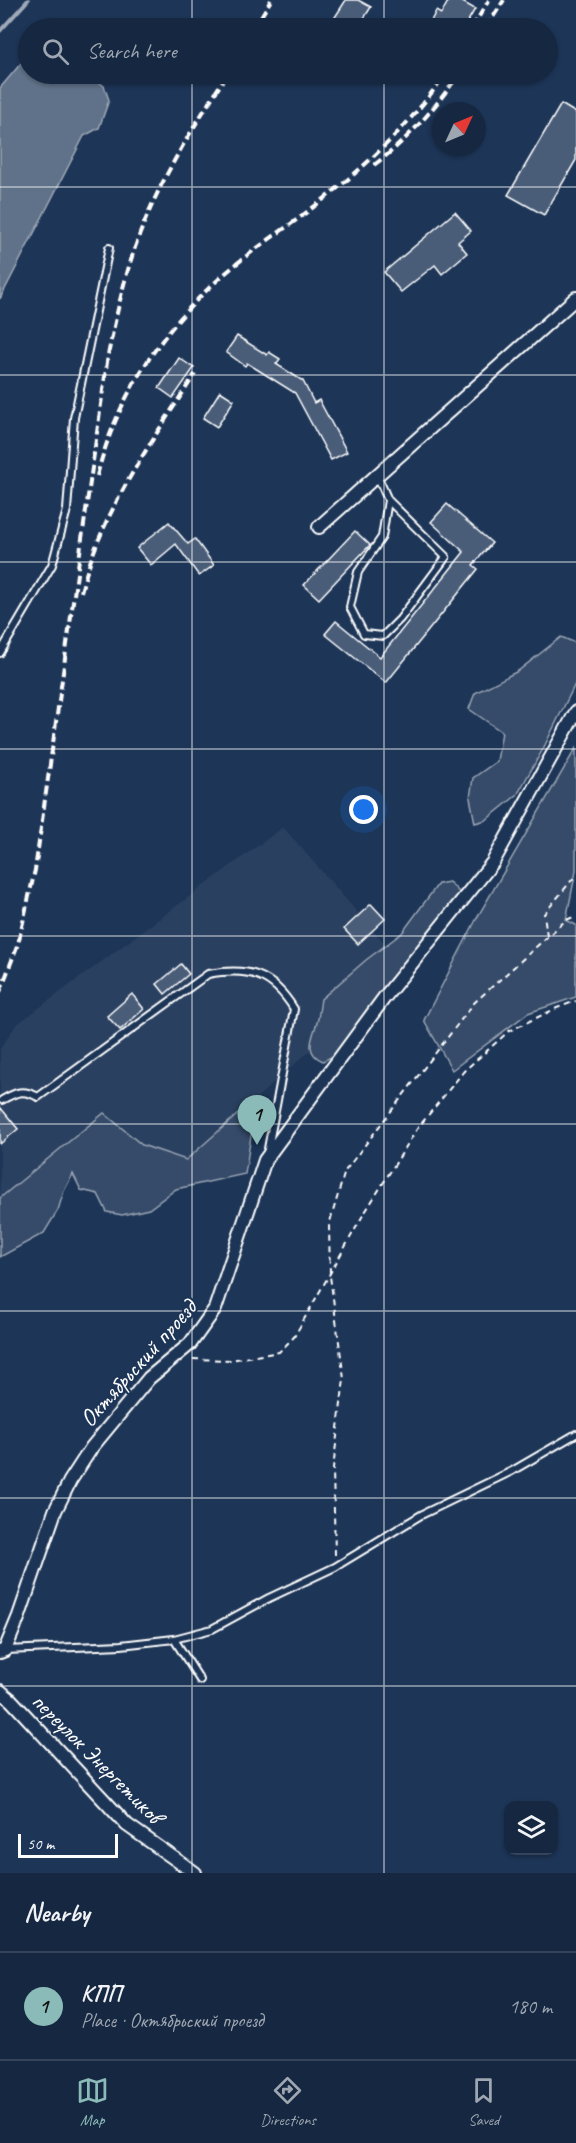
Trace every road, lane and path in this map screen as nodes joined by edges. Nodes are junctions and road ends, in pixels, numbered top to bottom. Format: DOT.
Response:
graph roads {
  1 [pos="109,248"];
  2 [pos="576,298"];
  3 [pos="377,475"];
  4 [pos="387,500"];
  5 [pos="319,527"];
  6 [pos="0,652"];
  7 [pos="576,712"];
  8 [pos="576,875"];
  9 [pos="576,916"];
  10 [pos="547,937"];
  11 [pos="576,1002"];
  12 [pos="2,1100"];
  13 [pos="265,1160"];
  14 [pos="330,1276"];
  15 [pos="172,1359"];
  16 [pos="576,1434"];
  17 [pos="335,1567"];
  18 [pos="174,1639"];
  19 [pos="2,1651"];
  20 [pos="200,1680"];
  21 [pos="0,1691"];
  22 [pos="195,1873"];
  1 -- 6 [label="lane"];
  2 -- 3 [label="street"];
  3 -- 4 [label="lane"];
  3 -- 5 [label="street"];
  4 -- 4 [label="lane"];
  7 -- 13 [label="street, Октябрьский проезд"];
  8 -- 10 [label="path"];
  9 -- 10 [label="path"];
  10 -- 14 [label="path"];
  11 -- 14 [label="path"];
  12 -- 13 [label="lane"];
  13 -- 15 [label="street, Октябрьский проезд"];
  14 -- 15 [label="path"];
  14 -- 17 [label="path"];
  15 -- 19 [label="street, Октябрьский проезд"];
  16 -- 17 [label="lane"];
  17 -- 18 [label="lane"];
  18 -- 19 [label="lane"];
  18 -- 20 [label="lane"];
  21 -- 22 [label="street, переулок Энергетиков"];
}
